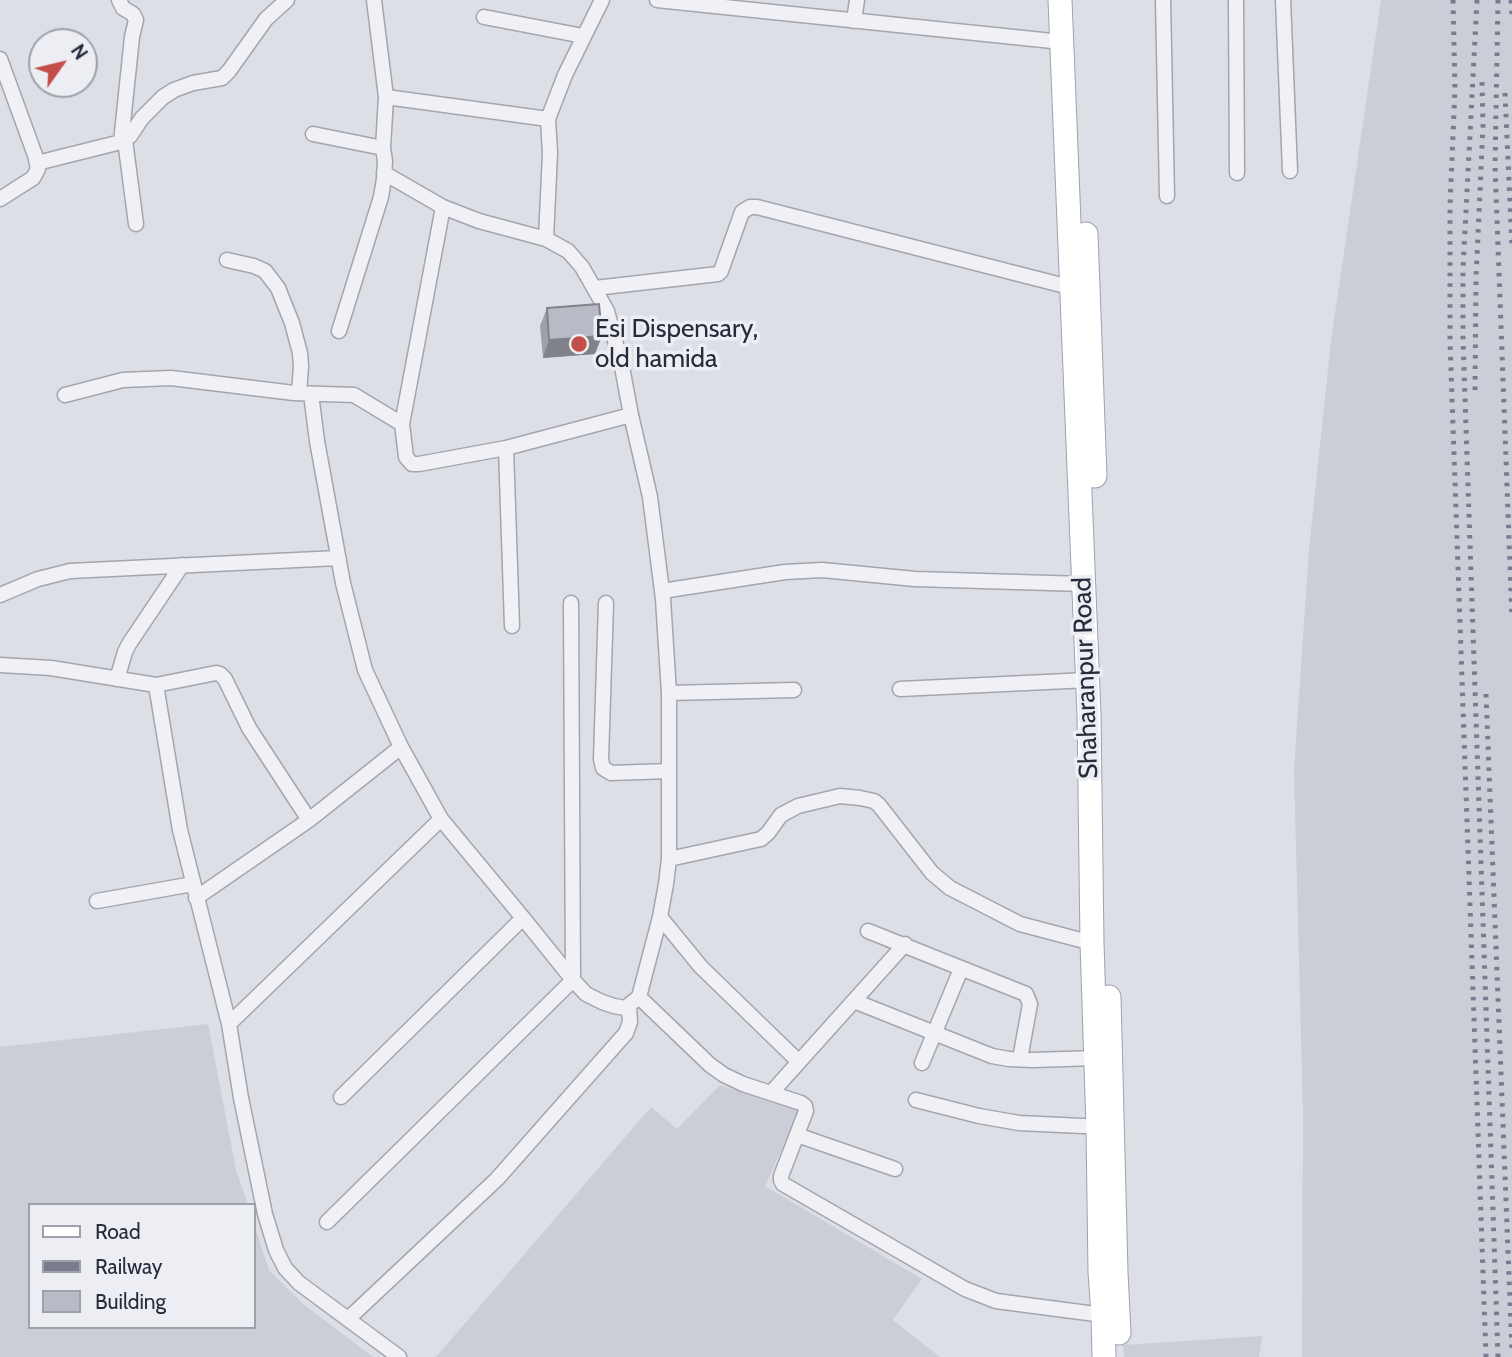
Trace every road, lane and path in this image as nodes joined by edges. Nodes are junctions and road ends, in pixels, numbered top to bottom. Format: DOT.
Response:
graph roads {
  1 [pos="119,0"];
  2 [pos="287,0"];
  3 [pos="374,0"];
  4 [pos="602,0"];
  5 [pos="657,0"];
  6 [pos="857,0"];
  7 [pos="1060,0"];
  8 [pos="1076,0"];
  9 [pos="1163,0"];
  10 [pos="1236,0"];
  11 [pos="1283,0"];
  12 [pos="484,17"];
  13 [pos="854,21"];
  14 [pos="583,36"];
  15 [pos="1062,42"];
  16 [pos="0,59"];
  17 [pos="386,97"];
  18 [pos="548,119"];
  19 [pos="313,134"];
  20 [pos="123,141"];
  21 [pos="383,148"];
  22 [pos="37,163"];
  23 [pos="1290,171"];
  24 [pos="384,173"];
  25 [pos="1237,173"];
  26 [pos="1167,196"];
  27 [pos="0,199"];
  28 [pos="443,207"];
  29 [pos="136,224"];
  30 [pos="545,239"];
  31 [pos="227,260"];
  32 [pos="595,288"];
  33 [pos="1080,290"];
  34 [pos="340,331"];
  35 [pos="305,394"];
  36 [pos="65,395"];
  37 [pos="631,415"];
  38 [pos="402,424"];
  39 [pos="506,448"];
  40 [pos="338,558"];
  41 [pos="182,565"];
  42 [pos="1084,584"];
  43 [pos="662,591"];
  44 [pos="0,595"];
  45 [pos="572,603"];
  46 [pos="606,603"];
  47 [pos="512,626"];
  48 [pos="0,665"];
  49 [pos="117,679"];
  50 [pos="1088,680"];
  51 [pos="156,685"];
  52 [pos="900,689"];
  53 [pos="794,690"];
  54 [pos="669,693"];
  55 [pos="401,747"];
  56 [pos="670,771"];
  57 [pos="441,819"];
  58 [pos="309,820"];
  59 [pos="669,859"];
  60 [pos="194,891"];
  61 [pos="97,901"];
  62 [pos="660,917"];
  63 [pos="523,918"];
  64 [pos="868,931"];
  65 [pos="1092,943"];
  66 [pos="905,944"];
  67 [pos="961,969"];
  68 [pos="573,980"];
  69 [pos="634,1001"];
  70 [pos="854,1001"];
  71 [pos="229,1024"];
  72 [pos="935,1033"];
  73 [pos="1096,1058"];
  74 [pos="1020,1059"];
  75 [pos="799,1062"];
  76 [pos="922,1063"];
  77 [pos="771,1093"];
  78 [pos="341,1097"];
  79 [pos="916,1100"];
  80 [pos="1105,1127"];
  81 [pos="797,1135"];
  82 [pos="895,1169"];
  83 [pos="327,1222"];
  84 [pos="1103,1315"];
  85 [pos="348,1319"];
  86 [pos="399,1357"];
  87 [pos="1104,1357"];
  88 [pos="1120,1357"];
  1 -- 20 [label="street"];
  2 -- 20 [label="street"];
  3 -- 17 [label="street"];
  4 -- 14 [label="street"];
  5 -- 13 [label="street"];
  6 -- 13 [label="street"];
  7 -- 15 [label="main road, Shaharanpur Road"];
  8 -- 33 [label="main road, Shaharanpur Road"];
  9 -- 26 [label="street"];
  10 -- 25 [label="street"];
  11 -- 23 [label="street"];
  12 -- 14 [label="street"];
  13 -- 15 [label="street"];
  14 -- 18 [label="street"];
  15 -- 33 [label="main road, Shaharanpur Road"];
  16 -- 22 [label="street"];
  17 -- 18 [label="street"];
  17 -- 21 [label="street"];
  18 -- 30 [label="street"];
  19 -- 21 [label="street"];
  20 -- 22 [label="street"];
  20 -- 29 [label="street"];
  21 -- 24 [label="street"];
  22 -- 27 [label="street"];
  24 -- 28 [label="street"];
  24 -- 34 [label="street"];
  28 -- 30 [label="street"];
  28 -- 38 [label="street"];
  30 -- 32 [label="street"];
  31 -- 35 [label="street"];
  32 -- 33 [label="street"];
  32 -- 37 [label="street"];
  33 -- 42 [label="main road, Shaharanpur Road"];
  33 -- 80 [label="main road, Shaharanpur Road"];
  35 -- 36 [label="street"];
  35 -- 38 [label="street"];
  35 -- 40 [label="street"];
  37 -- 39 [label="street"];
  37 -- 43 [label="street"];
  38 -- 39 [label="street"];
  39 -- 47 [label="street"];
  40 -- 41 [label="street"];
  40 -- 55 [label="street"];
  41 -- 44 [label="street"];
  41 -- 49 [label="street"];
  42 -- 43 [label="street"];
  42 -- 50 [label="main road, Shaharanpur Road"];
  43 -- 54 [label="street"];
  45 -- 68 [label="street"];
  46 -- 56 [label="street"];
  48 -- 49 [label="street"];
  49 -- 51 [label="street"];
  50 -- 52 [label="street"];
  50 -- 65 [label="main road, Shaharanpur Road"];
  51 -- 58 [label="street"];
  51 -- 60 [label="street"];
  53 -- 54 [label="street"];
  54 -- 56 [label="street"];
  55 -- 57 [label="street"];
  55 -- 58 [label="street"];
  56 -- 59 [label="street"];
  57 -- 63 [label="street"];
  57 -- 71 [label="street"];
  58 -- 60 [label="street"];
  59 -- 62 [label="street"];
  59 -- 65 [label="street"];
  60 -- 61 [label="street"];
  60 -- 71 [label="street"];
  62 -- 69 [label="street"];
  62 -- 75 [label="street"];
  63 -- 68 [label="street"];
  63 -- 78 [label="street"];
  64 -- 66 [label="street"];
  65 -- 73 [label="main road, Shaharanpur Road"];
  66 -- 67 [label="street"];
  66 -- 70 [label="street"];
  67 -- 72 [label="street"];
  67 -- 74 [label="street"];
  68 -- 69 [label="street"];
  68 -- 83 [label="street"];
  69 -- 77 [label="street"];
  69 -- 85 [label="street"];
  70 -- 72 [label="street"];
  70 -- 75 [label="street"];
  71 -- 85 [label="street"];
  72 -- 74 [label="street"];
  72 -- 76 [label="street"];
  73 -- 74 [label="street"];
  73 -- 80 [label="main road, Shaharanpur Road"];
  75 -- 77 [label="street"];
  77 -- 81 [label="street"];
  79 -- 80 [label="street"];
  80 -- 84 [label="main road, Shaharanpur Road"];
  80 -- 88 [label="main road, Shaharanpur Road"];
  81 -- 82 [label="street"];
  81 -- 84 [label="street"];
  84 -- 87 [label="main road, Shaharanpur Road"];
  85 -- 86 [label="street"];
}
